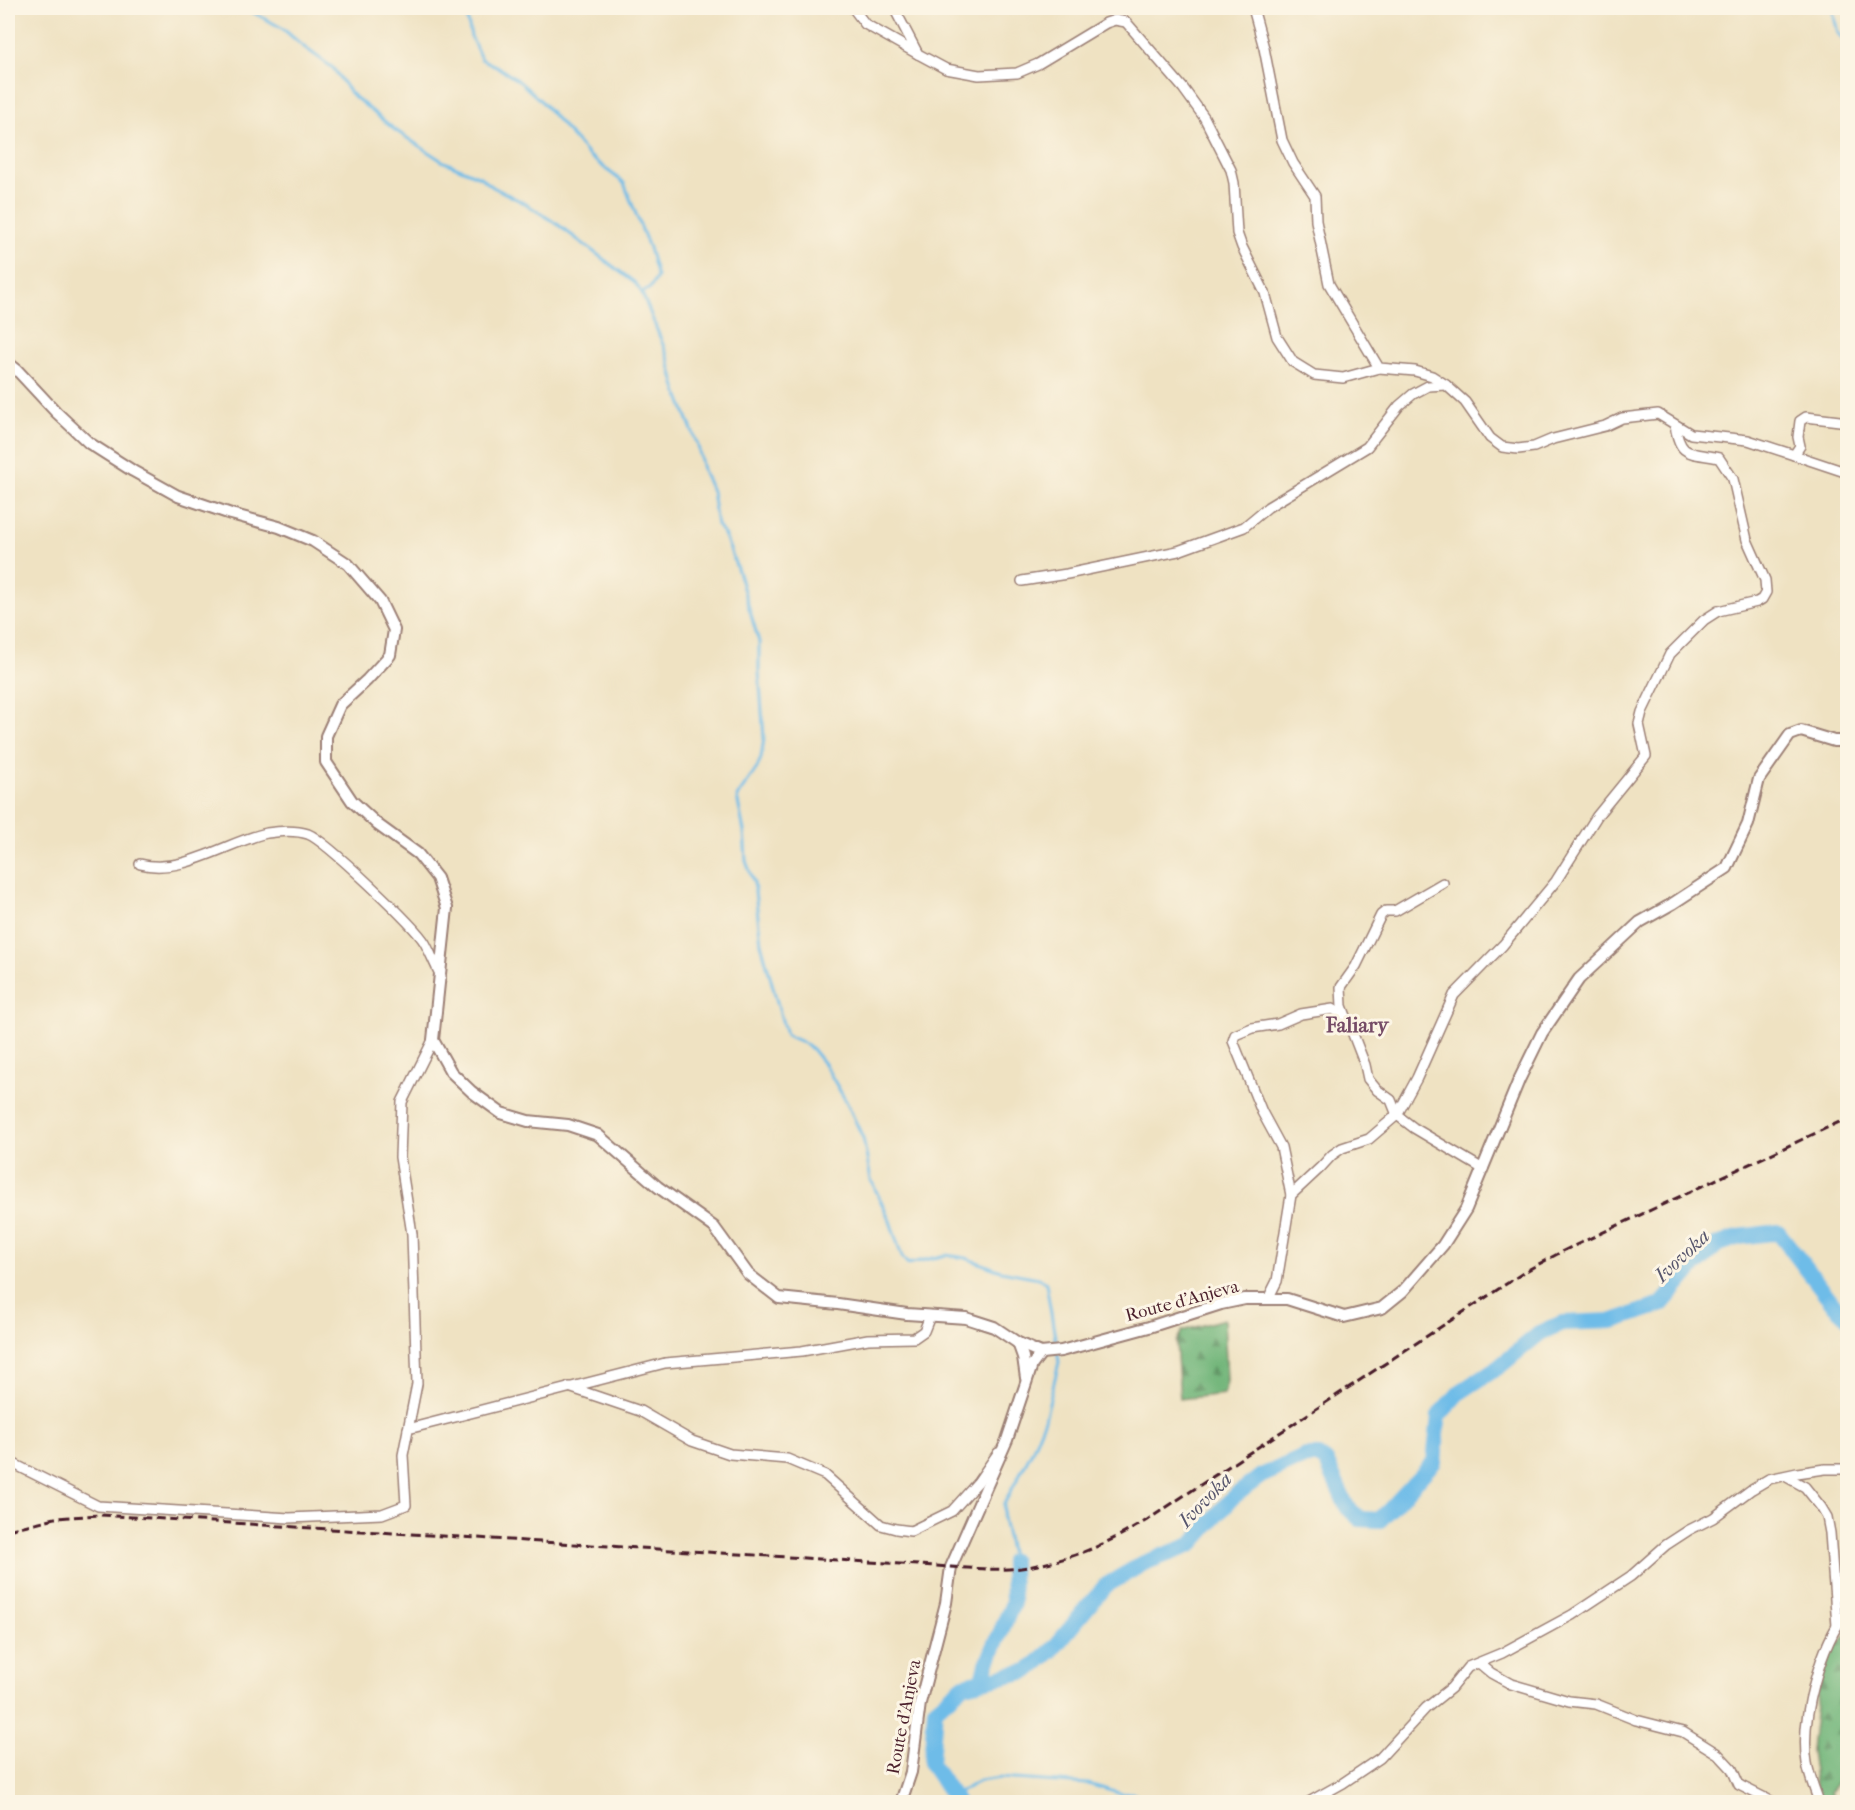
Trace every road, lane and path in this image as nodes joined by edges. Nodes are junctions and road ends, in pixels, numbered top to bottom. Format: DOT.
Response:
graph roads {
  1 [pos="853,8"];
  2 [pos="894,8"];
  3 [pos="1252,8"];
  4 [pos="918,54"];
  5 [pos="8,363"];
  6 [pos="1379,368"];
  7 [pos="1446,385"];
  8 [pos="1848,422"];
  9 [pos="1675,424"];
  10 [pos="1794,455"];
  11 [pos="1848,473"];
  12 [pos="1022,581"];
  13 [pos="1848,741"];
  14 [pos="140,864"];
  15 [pos="1443,884"];
  16 [pos="441,976"];
  17 [pos="1347,1018"];
  18 [pos="433,1040"];
  19 [pos="1397,1115"];
  20 [pos="1483,1169"];
  21 [pos="1291,1195"];
  22 [pos="1268,1299"];
  23 [pos="930,1316"];
  24 [pos="1018,1343"];
  25 [pos="1044,1353"];
  26 [pos="1026,1380"];
  27 [pos="569,1387"];
  28 [pos="408,1429"];
  29 [pos="1007,1440"];
  30 [pos="8,1461"];
  31 [pos="1848,1469"];
  32 [pos="1785,1476"];
  33 [pos="1848,1610"];
  34 [pos="1837,1626"];
  35 [pos="1479,1663"];
  36 [pos="902,1803"];
  37 [pos="1309,1803"];
  38 [pos="1773,1803"];
  39 [pos="1819,1803"];
  1 -- 4 [label="street"];
  2 -- 4 [label="street"];
  3 -- 6 [label="street"];
  4 -- 6 [label="street"];
  5 -- 16 [label="street"];
  6 -- 7 [label="street"];
  7 -- 9 [label="street"];
  7 -- 12 [label="street"];
  8 -- 10 [label="street"];
  9 -- 10 [label="street"];
  9 -- 19 [label="street"];
  10 -- 11 [label="street"];
  13 -- 20 [label="street, Route d'Anjeva"];
  14 -- 16 [label="street"];
  15 -- 17 [label="street"];
  16 -- 18 [label="street"];
  17 -- 19 [label="street"];
  17 -- 21 [label="street"];
  18 -- 23 [label="street"];
  18 -- 28 [label="street"];
  19 -- 20 [label="street"];
  19 -- 21 [label="street"];
  20 -- 22 [label="street, Route d'Anjeva"];
  21 -- 22 [label="street"];
  22 -- 25 [label="street, Route d'Anjeva"];
  23 -- 24 [label="street"];
  23 -- 27 [label="street"];
  24 -- 25 [label="street"];
  24 -- 26 [label="street"];
  25 -- 26 [label="street, Route d'Anjeva"];
  26 -- 29 [label="street, Route d'Anjeva"];
  27 -- 28 [label="street"];
  27 -- 29 [label="street"];
  28 -- 30 [label="street"];
  29 -- 36 [label="street, Route d'Anjeva"];
  31 -- 32 [label="street"];
  32 -- 34 [label="street"];
  32 -- 35 [label="street"];
  33 -- 34 [label="street"];
  34 -- 39 [label="street"];
  35 -- 37 [label="street"];
  35 -- 38 [label="street"];
}
